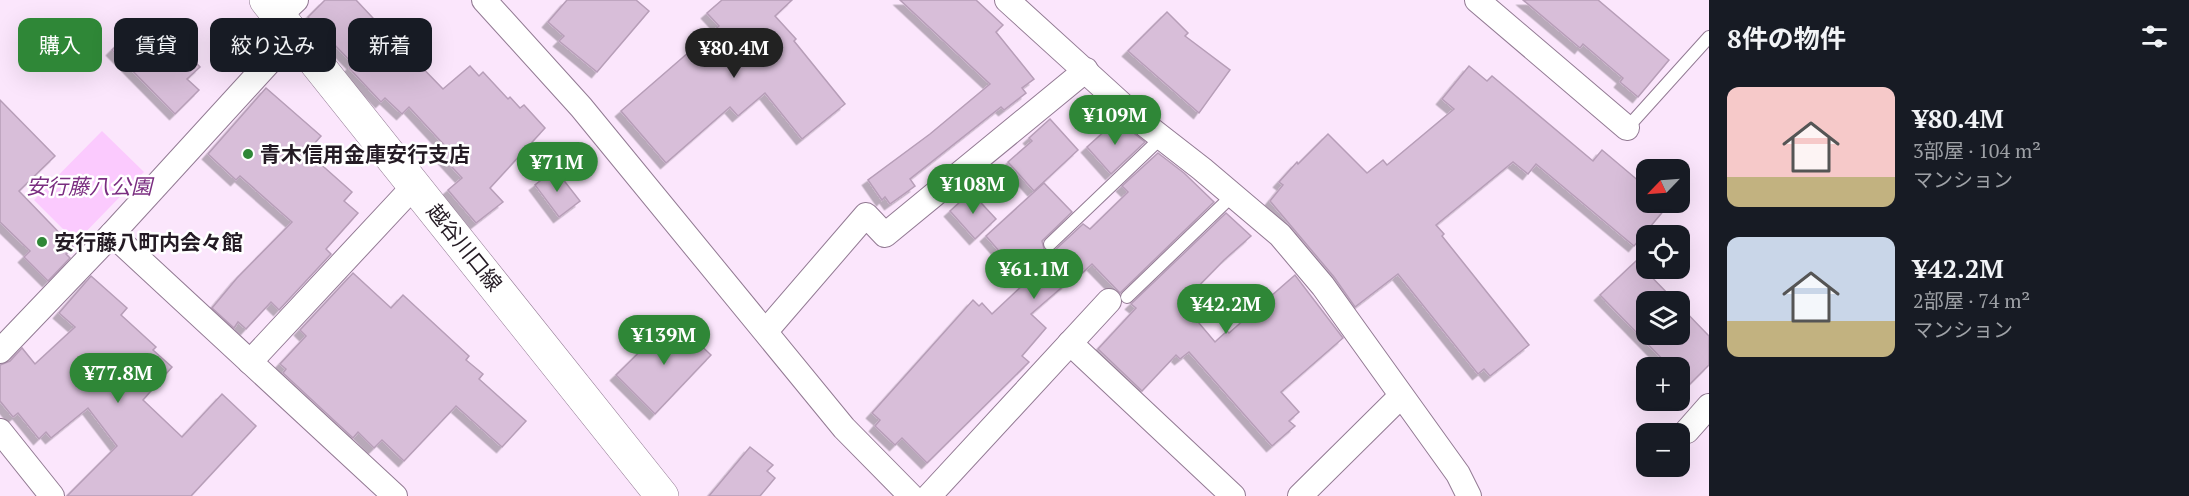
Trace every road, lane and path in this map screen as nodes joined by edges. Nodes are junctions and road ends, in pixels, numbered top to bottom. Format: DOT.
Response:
graph roads {
  1 [pos="484,0"];
  2 [pos="1007,0"];
  3 [pos="1477,0"];
  4 [pos="284,13"];
  5 [pos="1709,37"];
  6 [pos="1086,70"];
  7 [pos="1627,128"];
  8 [pos="1161,138"];
  9 [pos="415,185"];
  10 [pos="1233,195"];
  11 [pos="112,234"];
  12 [pos="1050,244"];
  13 [pos="1118,299"];
  14 [pos="766,331"];
  15 [pos="1070,343"];
  16 [pos="0,351"];
  17 [pos="250,363"];
  18 [pos="1401,396"];
  19 [pos="1709,406"];
  20 [pos="1690,428"];
  21 [pos="0,431"];
  22 [pos="52,496"];
  23 [pos="395,496"];
  24 [pos="662,496"];
  25 [pos="911,496"];
  26 [pos="929,496"];
  27 [pos="1233,496"];
  28 [pos="1300,496"];
  29 [pos="1469,496"];
  1 -- 14 [label="street"];
  2 -- 6 [label="street"];
  3 -- 7 [label="street"];
  4 -- 9 [label="main road, 越谷川口線"];
  4 -- 11 [label="street"];
  5 -- 7 [label="lane"];
  6 -- 8 [label="street"];
  6 -- 14 [label="street"];
  8 -- 10 [label="street"];
  8 -- 12 [label="lane"];
  9 -- 17 [label="street"];
  9 -- 24 [label="main road, 越谷川口線"];
  10 -- 13 [label="lane"];
  10 -- 18 [label="street"];
  11 -- 16 [label="street"];
  11 -- 17 [label="street"];
  13 -- 15 [label="street"];
  14 -- 25 [label="street"];
  15 -- 26 [label="street"];
  15 -- 27 [label="street"];
  17 -- 23 [label="street"];
  18 -- 28 [label="street"];
  18 -- 29 [label="street"];
  19 -- 20 [label="street"];
  21 -- 22 [label="street"];
}
